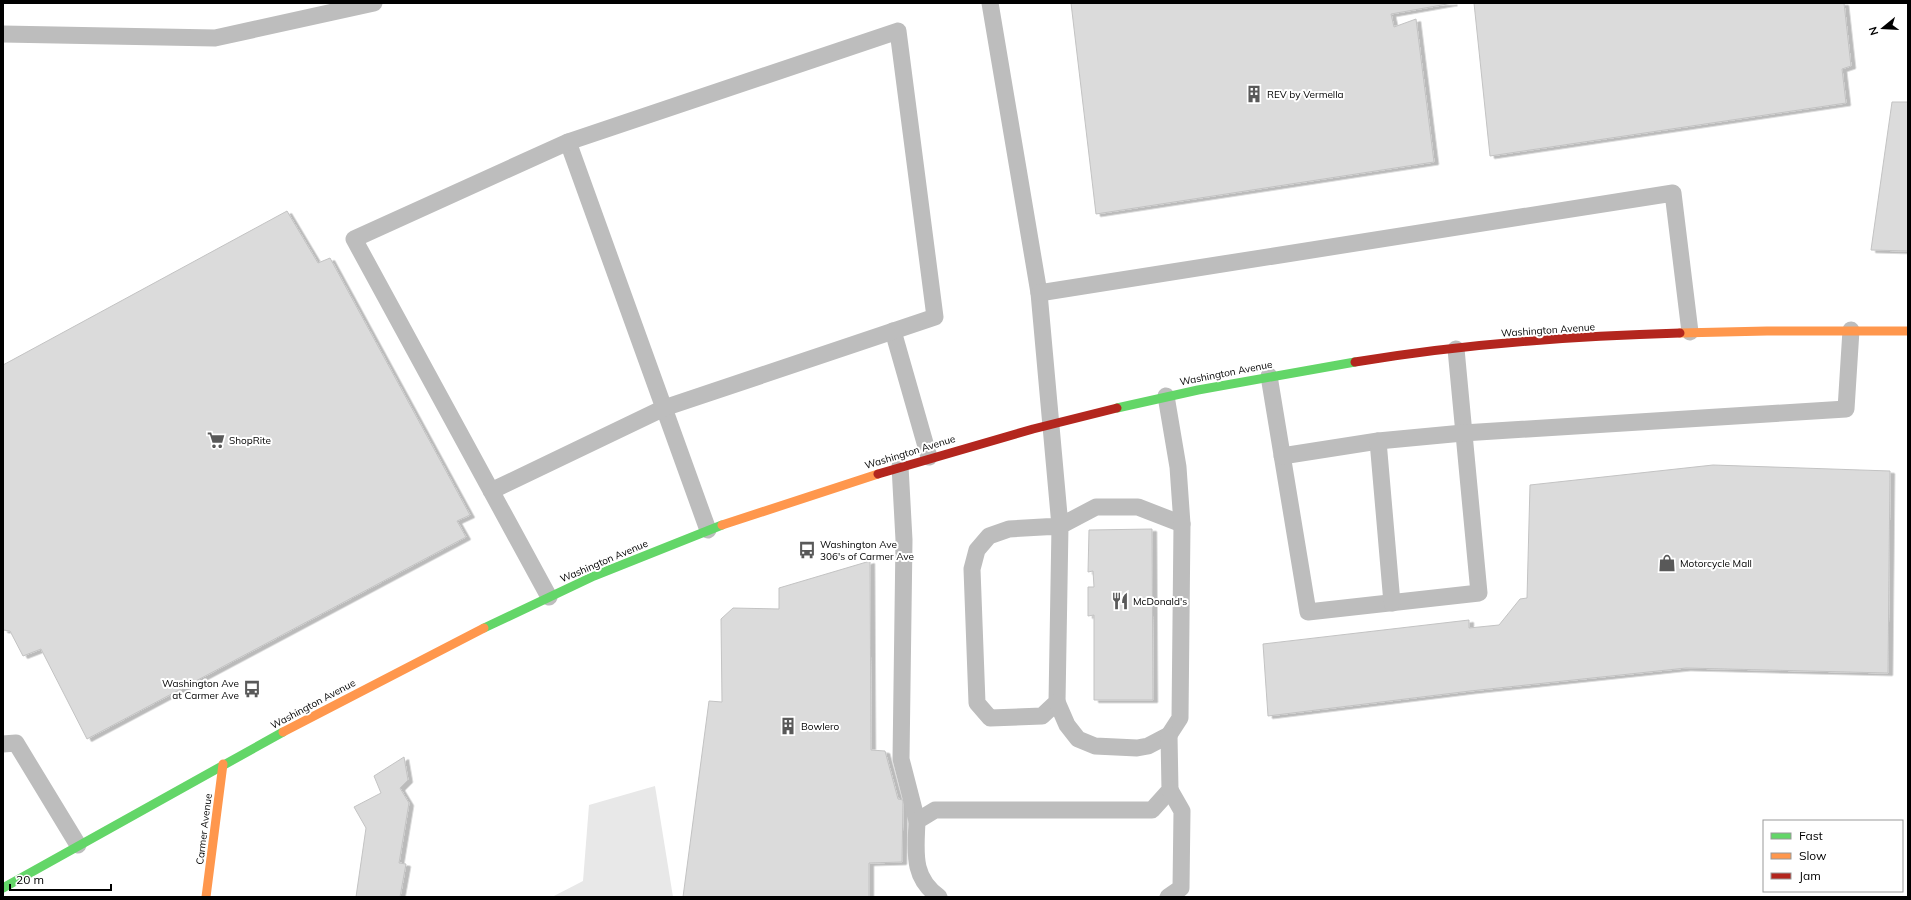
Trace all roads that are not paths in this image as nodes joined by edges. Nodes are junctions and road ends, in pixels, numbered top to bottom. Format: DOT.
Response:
graph roads {
  1 [pos="374,3"];
  2 [pos="990,3"];
  3 [pos="3,34"];
  4 [pos="568,142"];
  5 [pos="1039,293"];
  6 [pos="1851,330"];
  7 [pos="1908,331"];
  8 [pos="893,332"];
  9 [pos="1690,332"];
  10 [pos="1456,349"];
  11 [pos="1268,376"];
  12 [pos="1166,396"];
  13 [pos="664,408"];
  14 [pos="1051,424"];
  15 [pos="1464,433"];
  16 [pos="1378,441"];
  17 [pos="1282,456"];
  18 [pos="929,457"];
  19 [pos="900,466"];
  20 [pos="491,491"];
  21 [pos="1182,524"];
  22 [pos="1060,526"];
  23 [pos="708,530"];
  24 [pos="549,597"];
  25 [pos="1392,603"];
  26 [pos="1057,702"];
  27 [pos="1169,735"];
  28 [pos="3,744"];
  29 [pos="223,764"];
  30 [pos="1170,790"];
  31 [pos="917,821"];
  32 [pos="78,845"];
  33 [pos="3,888"];
  34 [pos="206,897"];
  35 [pos="939,897"];
  36 [pos="1168,897"];
  1 -- 3 [label="lane"];
  2 -- 5 [label="lane"];
  4 -- 8 [label="lane"];
  4 -- 13 [label="lane"];
  4 -- 20 [label="lane"];
  5 -- 9 [label="lane"];
  5 -- 14 [label="lane"];
  6 -- 7 [label="main road, Washington Avenue"];
  6 -- 9 [label="main road, Washington Avenue"];
  6 -- 15 [label="lane"];
  8 -- 13 [label="lane"];
  8 -- 18 [label="lane"];
  9 -- 10 [label="main road, Washington Avenue"];
  10 -- 11 [label="main road, Washington Avenue"];
  10 -- 15 [label="lane"];
  11 -- 12 [label="main road, Washington Avenue"];
  11 -- 17 [label="lane"];
  12 -- 14 [label="main road, Washington Avenue"];
  12 -- 21 [label="lane"];
  13 -- 20 [label="lane"];
  13 -- 23 [label="lane"];
  14 -- 18 [label="main road, Washington Avenue"];
  14 -- 22 [label="lane"];
  15 -- 16 [label="lane"];
  15 -- 25 [label="lane"];
  16 -- 17 [label="lane"];
  16 -- 25 [label="lane"];
  17 -- 25 [label="lane"];
  18 -- 19 [label="main road, Washington Avenue"];
  19 -- 23 [label="main road, Washington Avenue"];
  19 -- 31 [label="lane"];
  20 -- 24 [label="lane"];
  21 -- 22 [label="lane"];
  21 -- 27 [label="lane"];
  22 -- 26 [label="lane"];
  22 -- 26 [label="lane"];
  23 -- 24 [label="main road, Washington Avenue"];
  24 -- 29 [label="main road, Washington Avenue"];
  26 -- 27 [label="lane"];
  27 -- 30 [label="lane"];
  28 -- 32 [label="lane"];
  29 -- 32 [label="main road, Washington Avenue"];
  29 -- 34 [label="main road, Carmer Avenue"];
  30 -- 31 [label="lane"];
  30 -- 36 [label="lane"];
  31 -- 35 [label="lane"];
  32 -- 33 [label="main road, Washington Avenue"];
}
